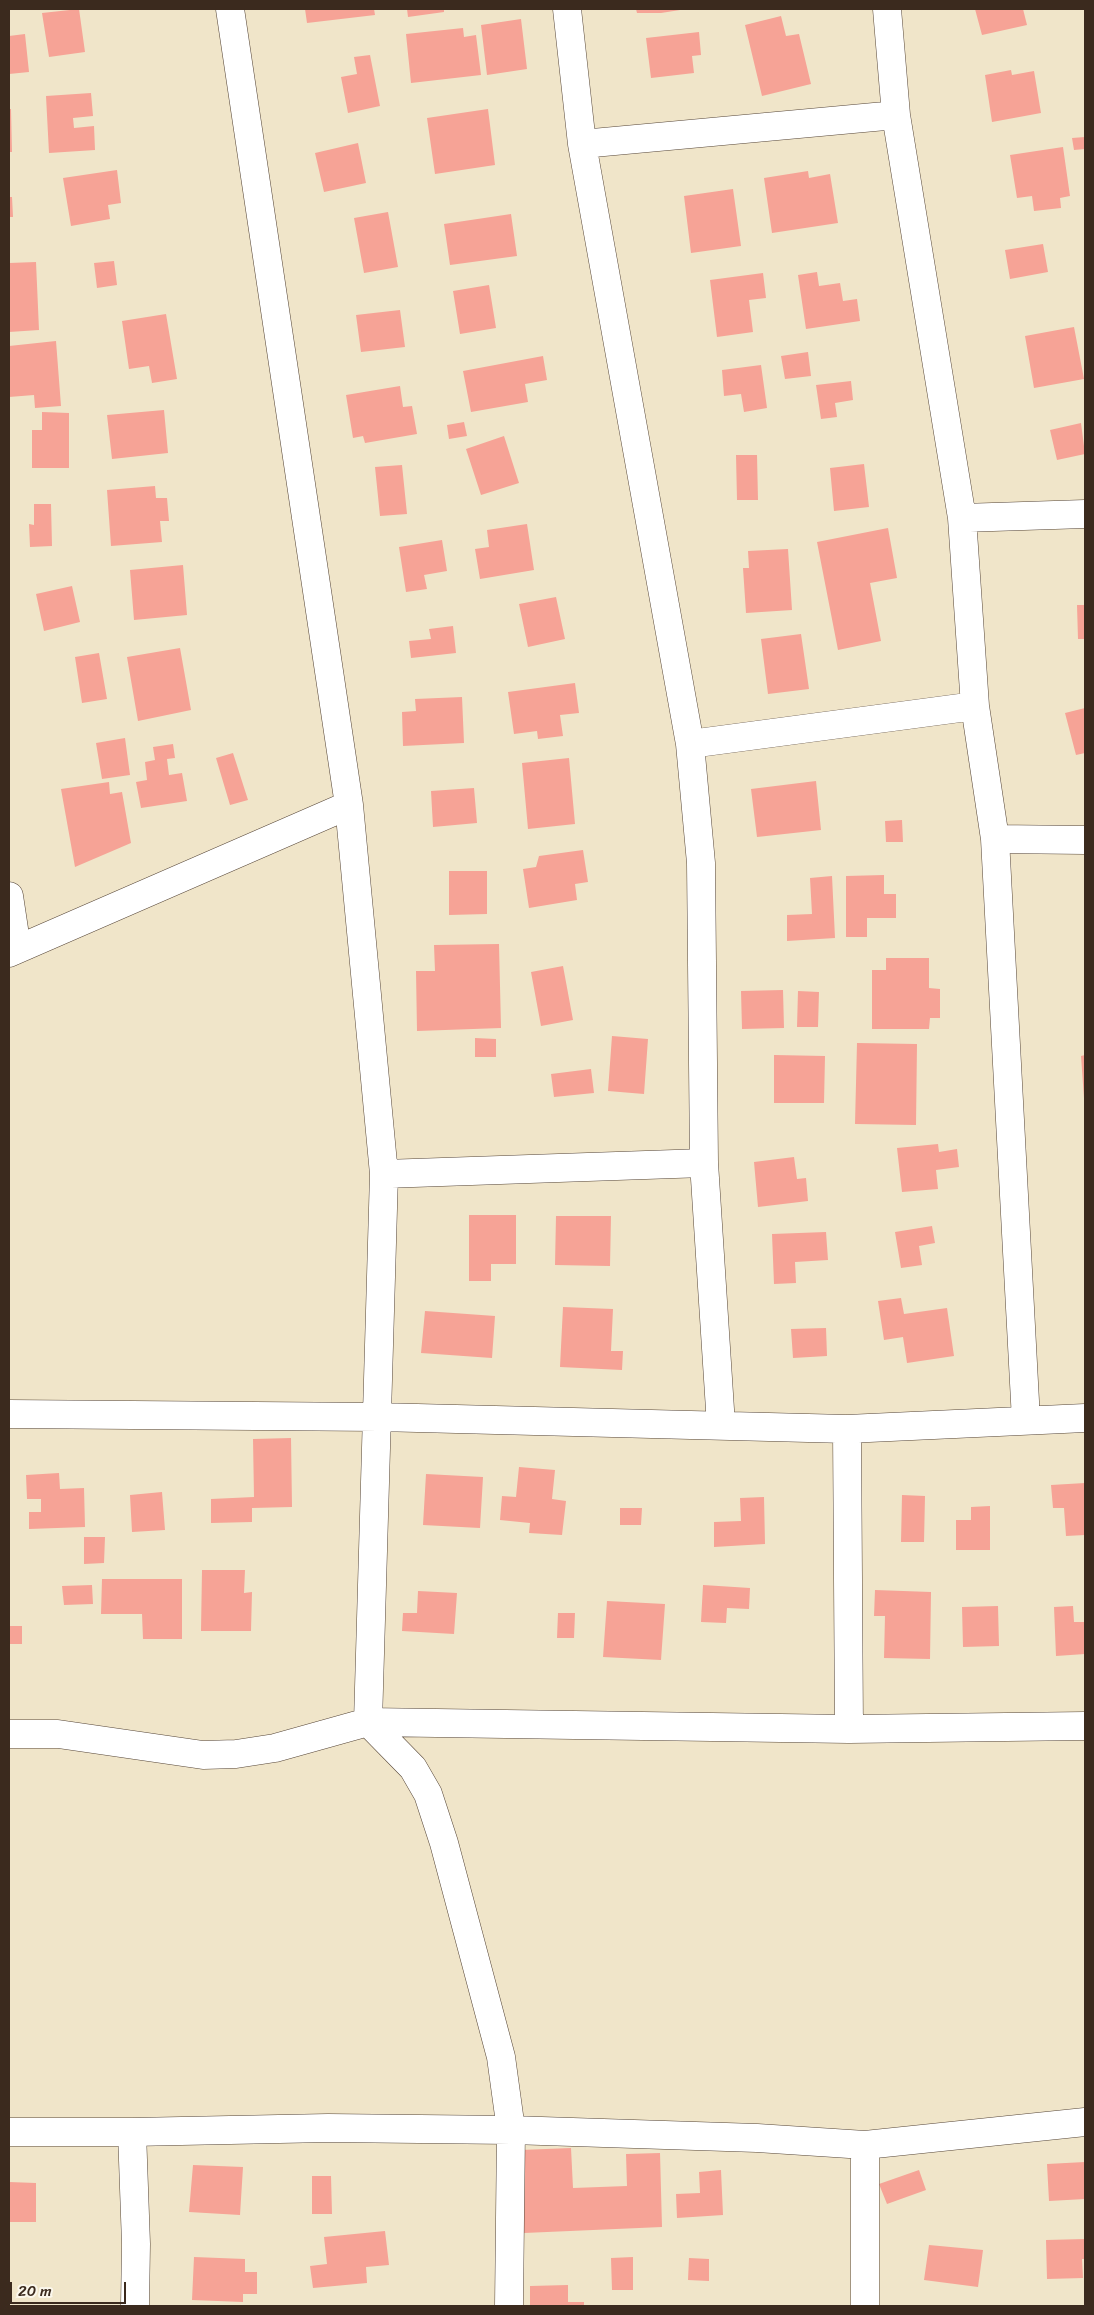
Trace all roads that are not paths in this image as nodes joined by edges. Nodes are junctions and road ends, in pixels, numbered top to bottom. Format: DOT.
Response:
graph roads {
  1 [pos="230,9"];
  2 [pos="567,9"];
  3 [pos="887,9"];
  4 [pos="896,115"];
  5 [pos="582,144"];
  6 [pos="1085,514"];
  7 [pos="962,518"];
  8 [pos="975,706"];
  9 [pos="690,744"];
  10 [pos="348,805"];
  11 [pos="995,839"];
  12 [pos="1085,840"];
  13 [pos="9,896"];
  14 [pos="13,951"];
  15 [pos="704,1163"];
  16 [pos="384,1174"];
  17 [pos="9,1414"];
  18 [pos="378,1417"];
  19 [pos="1085,1418"];
  20 [pos="1026,1420"];
  21 [pos="721,1425"];
  22 [pos="847,1428"];
  23 [pos="368,1722"];
  24 [pos="1085,1726"];
  25 [pos="849,1728"];
  26 [pos="9,1734"];
  27 [pos="1085,2122"];
  28 [pos="511,2130"];
  29 [pos="9,2132"];
  30 [pos="132,2132"];
  31 [pos="865,2145"];
  32 [pos="135,2306"];
  33 [pos="509,2306"];
  34 [pos="865,2306"];
  1 -- 10 [label="street"];
  2 -- 5 [label="street"];
  3 -- 4 [label="street"];
  4 -- 5 [label="street"];
  4 -- 7 [label="street"];
  5 -- 9 [label="street"];
  6 -- 7 [label="street"];
  7 -- 8 [label="street"];
  8 -- 9 [label="street"];
  8 -- 11 [label="street"];
  9 -- 15 [label="street"];
  10 -- 14 [label="street"];
  10 -- 16 [label="street"];
  11 -- 12 [label="street"];
  11 -- 20 [label="street"];
  13 -- 14 [label="street"];
  15 -- 16 [label="street"];
  15 -- 21 [label="street"];
  16 -- 18 [label="street"];
  17 -- 18 [label="street"];
  18 -- 21 [label="street"];
  18 -- 23 [label="street"];
  19 -- 20 [label="street"];
  20 -- 22 [label="street"];
  21 -- 22 [label="street"];
  22 -- 25 [label="street"];
  23 -- 25 [label="street"];
  23 -- 26 [label="street"];
  23 -- 28 [label="street"];
  24 -- 25 [label="street"];
  27 -- 31 [label="street"];
  28 -- 30 [label="street"];
  28 -- 31 [label="street"];
  28 -- 33 [label="street"];
  29 -- 30 [label="street"];
  30 -- 32 [label="street"];
  31 -- 34 [label="street"];
}
